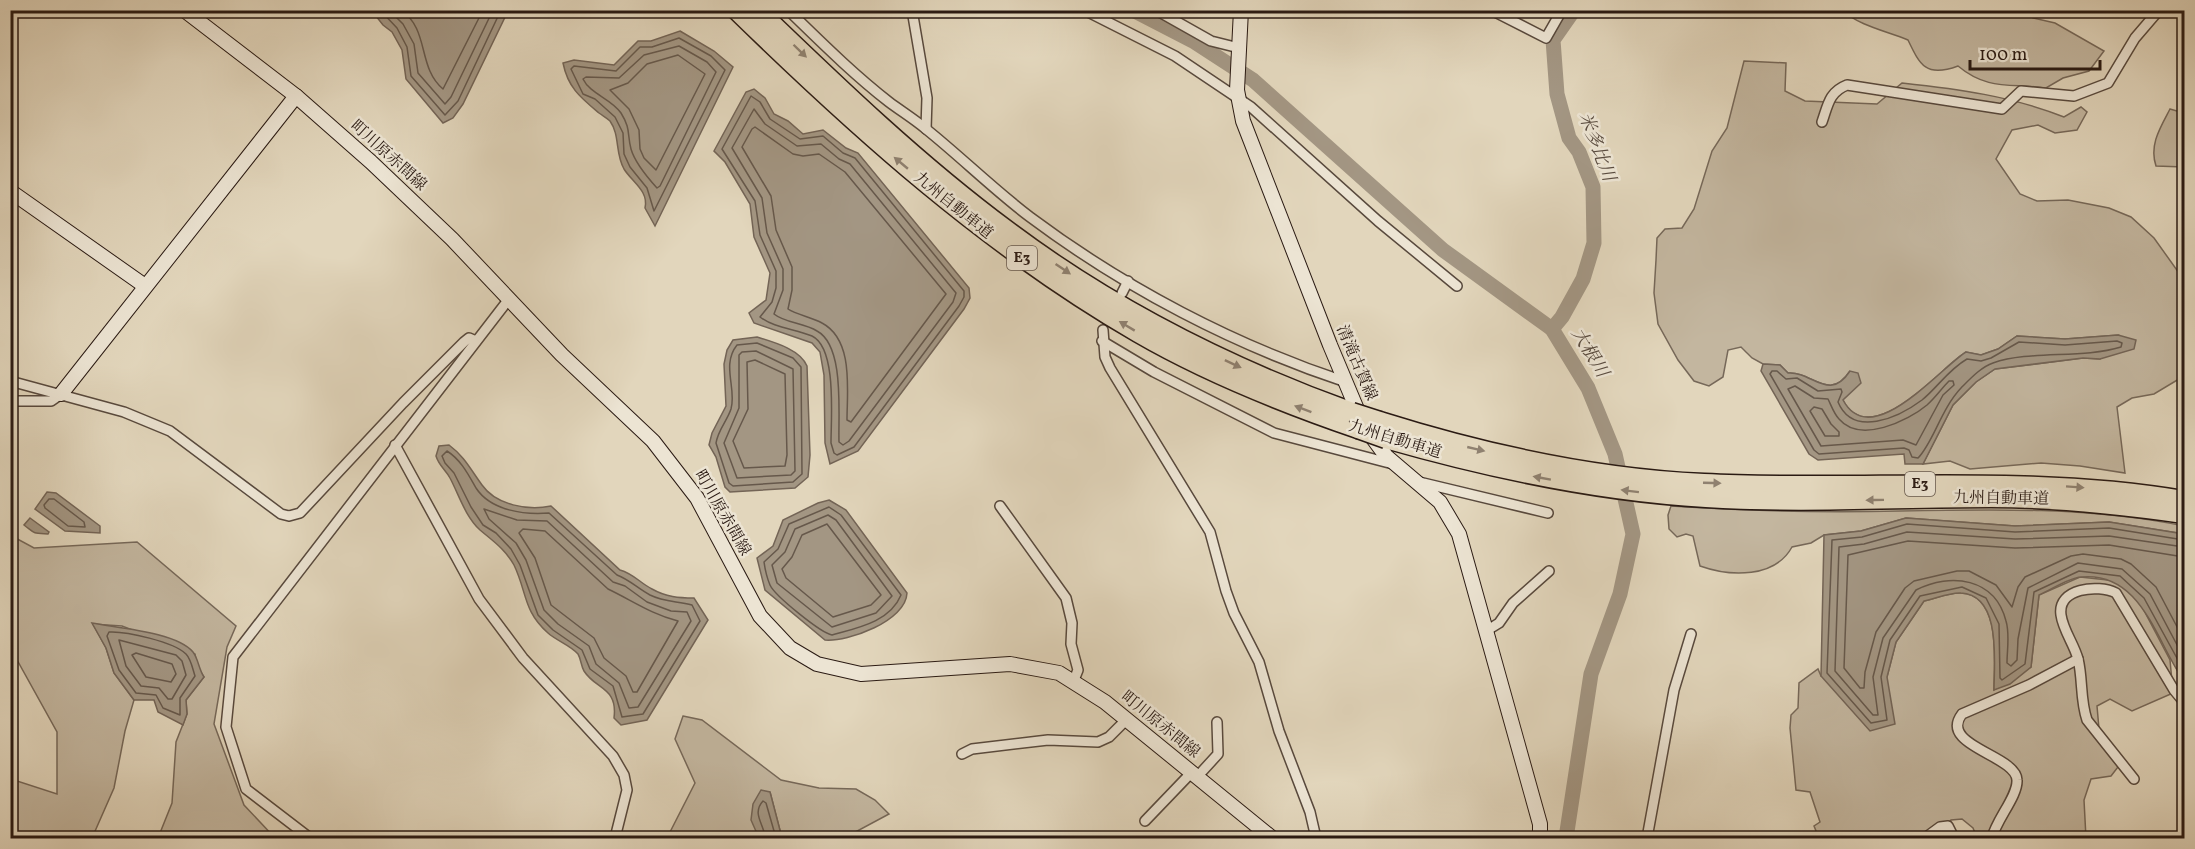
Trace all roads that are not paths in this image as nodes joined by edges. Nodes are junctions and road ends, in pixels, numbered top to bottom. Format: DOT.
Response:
graph roads {
  1 [pos="184,10"];
  2 [pos="736,10"];
  3 [pos="758,10"];
  4 [pos="788,10"];
  5 [pos="912,10"];
  6 [pos="1084,10"];
  7 [pos="1156,10"];
  8 [pos="1241,10"];
  9 [pos="1491,10"];
  10 [pos="1562,10"];
  11 [pos="2159,10"];
  12 [pos="1239,48"];
  13 [pos="1238,95"];
  14 [pos="296,96"];
  15 [pos="1822,123"];
  16 [pos="926,129"];
  17 [pos="10,191"];
  18 [pos="1128,281"];
  19 [pos="145,286"];
  20 [pos="1457,286"];
  21 [pos="1122,294"];
  22 [pos="509,299"];
  23 [pos="476,341"];
  24 [pos="10,381"];
  25 [pos="1346,382"];
  26 [pos="61,394"];
  27 [pos="10,401"];
  28 [pos="1355,421"];
  29 [pos="395,445"];
  30 [pos="1396,465"];
  31 [pos="1597,480"];
  32 [pos="1419,482"];
  33 [pos="1657,487"];
  34 [pos="2184,500"];
  35 [pos="1000,506"];
  36 [pos="1548,513"];
  37 [pos="2184,514"];
  38 [pos="1549,571"];
  39 [pos="1486,631"];
  40 [pos="1690,634"];
  41 [pos="2078,659"];
  42 [pos="1074,680"];
  43 [pos="2184,702"];
  44 [pos="1127,719"];
  45 [pos="1217,722"];
  46 [pos="962,754"];
  47 [pos="1194,774"];
  48 [pos="2134,779"];
  49 [pos="1145,821"];
  50 [pos="310,838"];
  51 [pos="615,838"];
  52 [pos="1272,838"];
  53 [pos="1316,838"];
  54 [pos="1540,838"];
  55 [pos="1647,838"];
  56 [pos="1925,838"];
  57 [pos="1953,838"];
  58 [pos="1992,838"];
  1 -- 14 [label="main road, 町川原赤間線"];
  28 -- 2 [label="highway, 九州自動車道 / E3, one-way"];
  3 -- 28 [label="highway, 九州自動車道 / E3, one-way"];
  4 -- 16 [label="street"];
  5 -- 16 [label="street"];
  6 -- 13 [label="street"];
  7 -- 12 [label="street"];
  8 -- 12 [label="main road, 清滝古賀線"];
  9 -- 10 [label="street"];
  11 -- 15 [label="street"];
  12 -- 13 [label="main road, 清滝古賀線"];
  13 -- 20 [label="street"];
  13 -- 25 [label="main road, 清滝古賀線"];
  14 -- 19 [label="main road"];
  14 -- 22 [label="main road, 町川原赤間線"];
  16 -- 18 [label="street"];
  17 -- 19 [label="main road"];
  18 -- 21 [label="street"];
  18 -- 25 [label="street"];
  19 -- 26 [label="main road"];
  22 -- 23 [label="street"];
  22 -- 42 [label="main road, 町川原赤間線"];
  23 -- 26 [label="street"];
  23 -- 29 [label="street"];
  24 -- 26 [label="street"];
  25 -- 30 [label="main road, 清滝古賀線"];
  26 -- 27 [label="street"];
  28 -- 31 [label="highway, 九州自動車道 / E3, one-way, bridge"];
  31 -- 28 [label="highway, 九州自動車道 / E3, one-way, bridge"];
  29 -- 50 [label="street"];
  29 -- 51 [label="street"];
  30 -- 32 [label="main road, 清滝古賀線"];
  30 -- 53 [label="street"];
  31 -- 33 [label="highway, 九州自動車道 / E3"];
  32 -- 36 [label="street"];
  32 -- 39 [label="main road, 清滝古賀線"];
  33 -- 34 [label="highway, 九州自動車道 / E3, one-way"];
  37 -- 33 [label="highway, 九州自動車道 / E3, one-way"];
  35 -- 42 [label="street"];
  38 -- 39 [label="street"];
  39 -- 54 [label="main road, 清滝古賀線"];
  40 -- 55 [label="street"];
  41 -- 43 [label="street"];
  41 -- 48 [label="street"];
  41 -- 58 [label="street"];
  42 -- 44 [label="main road, 町川原赤間線"];
  44 -- 46 [label="street"];
  44 -- 47 [label="main road, 町川原赤間線"];
  45 -- 47 [label="street"];
  47 -- 49 [label="street"];
  47 -- 52 [label="main road, 町川原赤間線"];
  56 -- 57 [label="street"];
}
